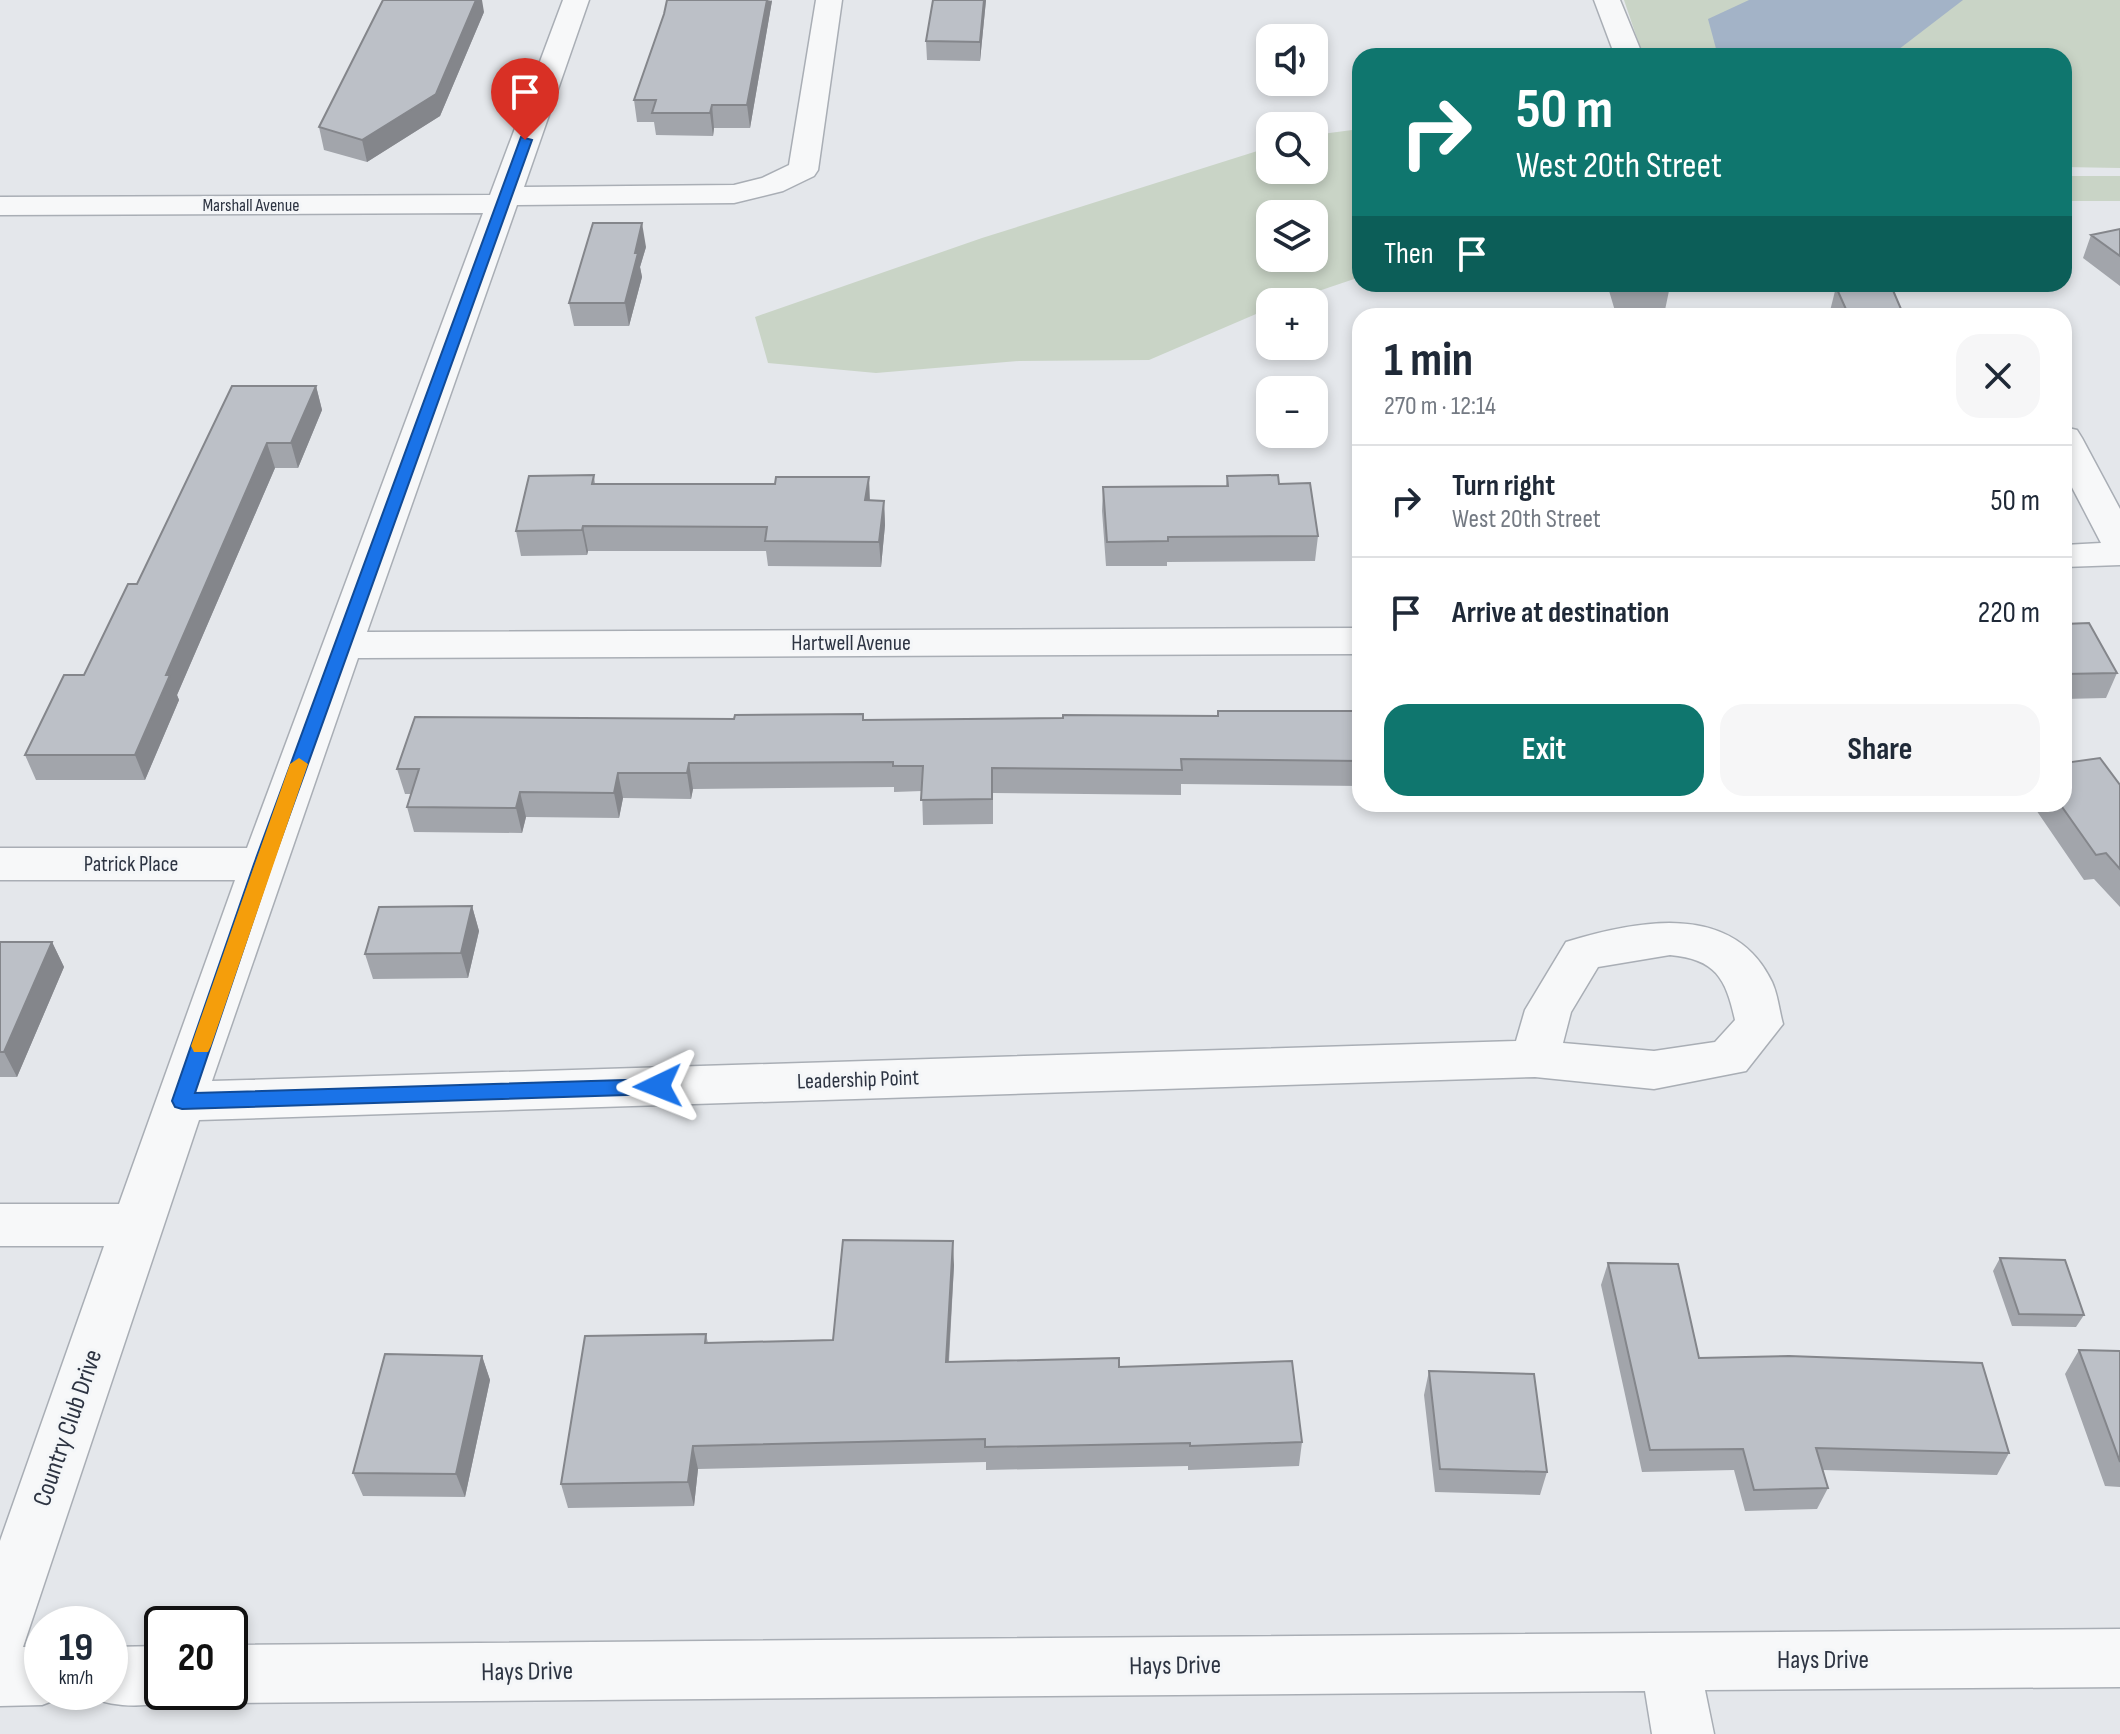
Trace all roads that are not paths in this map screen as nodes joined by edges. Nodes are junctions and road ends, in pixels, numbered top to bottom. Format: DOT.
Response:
graph roads {
  1 [pos="576,0"];
  2 [pos="829,0"];
  3 [pos="1607,0"];
  4 [pos="1626,48"];
  5 [pos="504,200"];
  6 [pos="0,206"];
  7 [pos="2072,453"];
  8 [pos="2120,544"];
  9 [pos="2120,554"];
  10 [pos="2072,556"];
  11 [pos="1352,641"];
  12 [pos="342,645"];
  13 [pos="0,864"];
  14 [pos="263,864"];
  15 [pos="1535,1059"];
  16 [pos="182,1101"];
  17 [pos="0,1225"];
  18 [pos="140,1225"];
  19 [pos="0,1632"];
  20 [pos="2120,1658"];
  21 [pos="1669,1661"];
  22 [pos="248,1674"];
  23 [pos="24,1676"];
  24 [pos="0,1677"];
  25 [pos="1683,1734"];
  1 -- 5 [label="street, Country Club Drive"];
  2 -- 5 [label="street, Marshall Avenue"];
  3 -- 4 [label="street"];
  5 -- 6 [label="street, Marshall Avenue"];
  5 -- 12 [label="street, Country Club Drive"];
  7 -- 8 [label="street"];
  9 -- 10 [label="street"];
  11 -- 12 [label="street, Hartwell Avenue"];
  12 -- 14 [label="street, Country Club Drive"];
  13 -- 14 [label="street, Patrick Place"];
  14 -- 16 [label="street, Country Club Drive"];
  15 -- 16 [label="street, Leadership Point"];
  16 -- 18 [label="street, Country Club Drive"];
  17 -- 18 [label="street"];
  18 -- 19 [label="street, Country Club Drive"];
  20 -- 21 [label="street, Hays Drive"];
  21 -- 22 [label="street, Hays Drive"];
  21 -- 25 [label="street"];
  23 -- 24 [label="street"];
}
